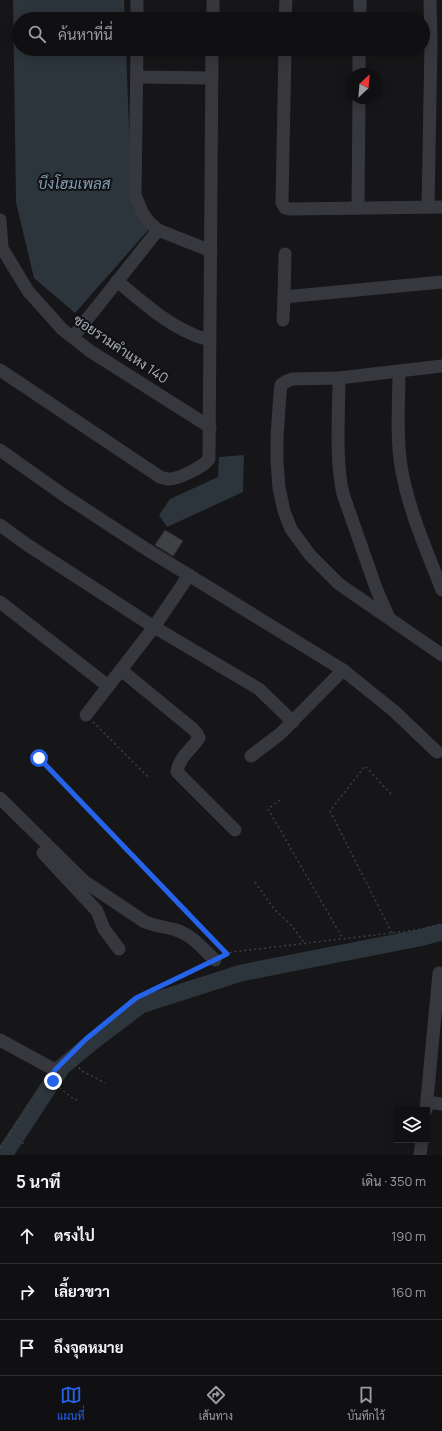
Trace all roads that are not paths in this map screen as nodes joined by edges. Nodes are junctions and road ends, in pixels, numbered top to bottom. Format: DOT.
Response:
graph roads {
  1 [pos="137,0"];
  2 [pos="213,0"];
  3 [pos="286,0"];
  4 [pos="360,0"];
  5 [pos="430,0"];
  6 [pos="137,12"];
  7 [pos="213,12"];
  8 [pos="285,12"];
  9 [pos="360,12"];
  10 [pos="437,42"];
  11 [pos="137,56"];
  12 [pos="212,56"];
  13 [pos="285,56"];
  14 [pos="359,56"];
  15 [pos="359,68"];
  16 [pos="137,77"];
  17 [pos="212,78"];
  18 [pos="359,104"];
  19 [pos="436,119"];
  20 [pos="428,207"];
  21 [pos="442,207"];
  22 [pos="358,208"];
  23 [pos="0,220"];
  24 [pos="158,230"];
  25 [pos="1,248"];
  26 [pos="211,251"];
  27 [pos="285,254"];
  28 [pos="117,281"];
  29 [pos="442,282"];
  30 [pos="284,297"];
  31 [pos="283,320"];
  32 [pos="73,337"];
  33 [pos="210,340"];
  34 [pos="442,366"];
  35 [pos="0,370"];
  36 [pos="399,371"];
  37 [pos="339,378"];
  38 [pos="210,427"];
  39 [pos="0,450"];
  40 [pos="0,525"];
  41 [pos="189,575"];
  42 [pos="442,590"];
  43 [pos="0,602"];
  44 [pos="389,618"];
  45 [pos="154,627"];
  46 [pos="440,652"];
  47 [pos="121,670"];
  48 [pos="343,670"];
  49 [pos="108,686"];
  50 [pos="86,715"];
  51 [pos="293,722"];
  52 [pos="437,752"];
  53 [pos="251,756"];
  54 [pos="0,798"];
  55 [pos="0,808"];
  56 [pos="235,830"];
  57 [pos="38,841"];
  58 [pos="119,949"];
  59 [pos="215,960"];
  60 [pos="440,982"];
  61 [pos="0,1040"];
  62 [pos="437,1041"];
  63 [pos="52,1074"];
  64 [pos="442,1104"];
  65 [pos="426,1106"];
  66 [pos="422,1143"];
  67 [pos="420,1155"];
  1 -- 6 [label="street"];
  2 -- 7 [label="street"];
  3 -- 8 [label="street"];
  4 -- 9 [label="street"];
  5 -- 10 [label="street"];
  10 -- 19 [label="street"];
  11 -- 16 [label="street"];
  12 -- 17 [label="street"];
  13 -- 22 [label="street"];
  14 -- 15 [label="street"];
  16 -- 17 [label="street"];
  16 -- 24 [label="street"];
  17 -- 26 [label="street"];
  18 -- 22 [label="street"];
  19 -- 20 [label="street"];
  20 -- 21 [label="street"];
  20 -- 22 [label="street"];
  23 -- 25 [label="street, ซอยรามคำแหง 140"];
  24 -- 26 [label="street"];
  24 -- 28 [label="street"];
  25 -- 32 [label="street, ซอยรามคำแหง 140"];
  26 -- 33 [label="street"];
  27 -- 30 [label="street"];
  28 -- 32 [label="street"];
  28 -- 33 [label="street"];
  29 -- 30 [label="street"];
  30 -- 31 [label="street"];
  32 -- 38 [label="street, ซอยรามคำแหง 140"];
  33 -- 38 [label="street"];
  34 -- 36 [label="street"];
  35 -- 38 [label="street"];
  36 -- 37 [label="street"];
  36 -- 42 [label="street"];
  37 -- 44 [label="street"];
  37 -- 44 [label="street"];
  39 -- 41 [label="street"];
  40 -- 45 [label="street"];
  41 -- 45 [label="street"];
  41 -- 48 [label="street"];
  43 -- 49 [label="street"];
  44 -- 46 [label="street"];
  45 -- 47 [label="street"];
  45 -- 51 [label="street"];
  47 -- 49 [label="street"];
  47 -- 56 [label="street"];
  48 -- 51 [label="street"];
  48 -- 52 [label="street"];
  49 -- 50 [label="street"];
  51 -- 53 [label="street"];
  54 -- 57 [label="street"];
  55 -- 57 [label="street"];
  57 -- 58 [label="street"];
  57 -- 59 [label="street"];
  60 -- 62 [label="street"];
  61 -- 63 [label="street"];
  62 -- 65 [label="street"];
  64 -- 65 [label="street"];
  66 -- 67 [label="street"];
}
